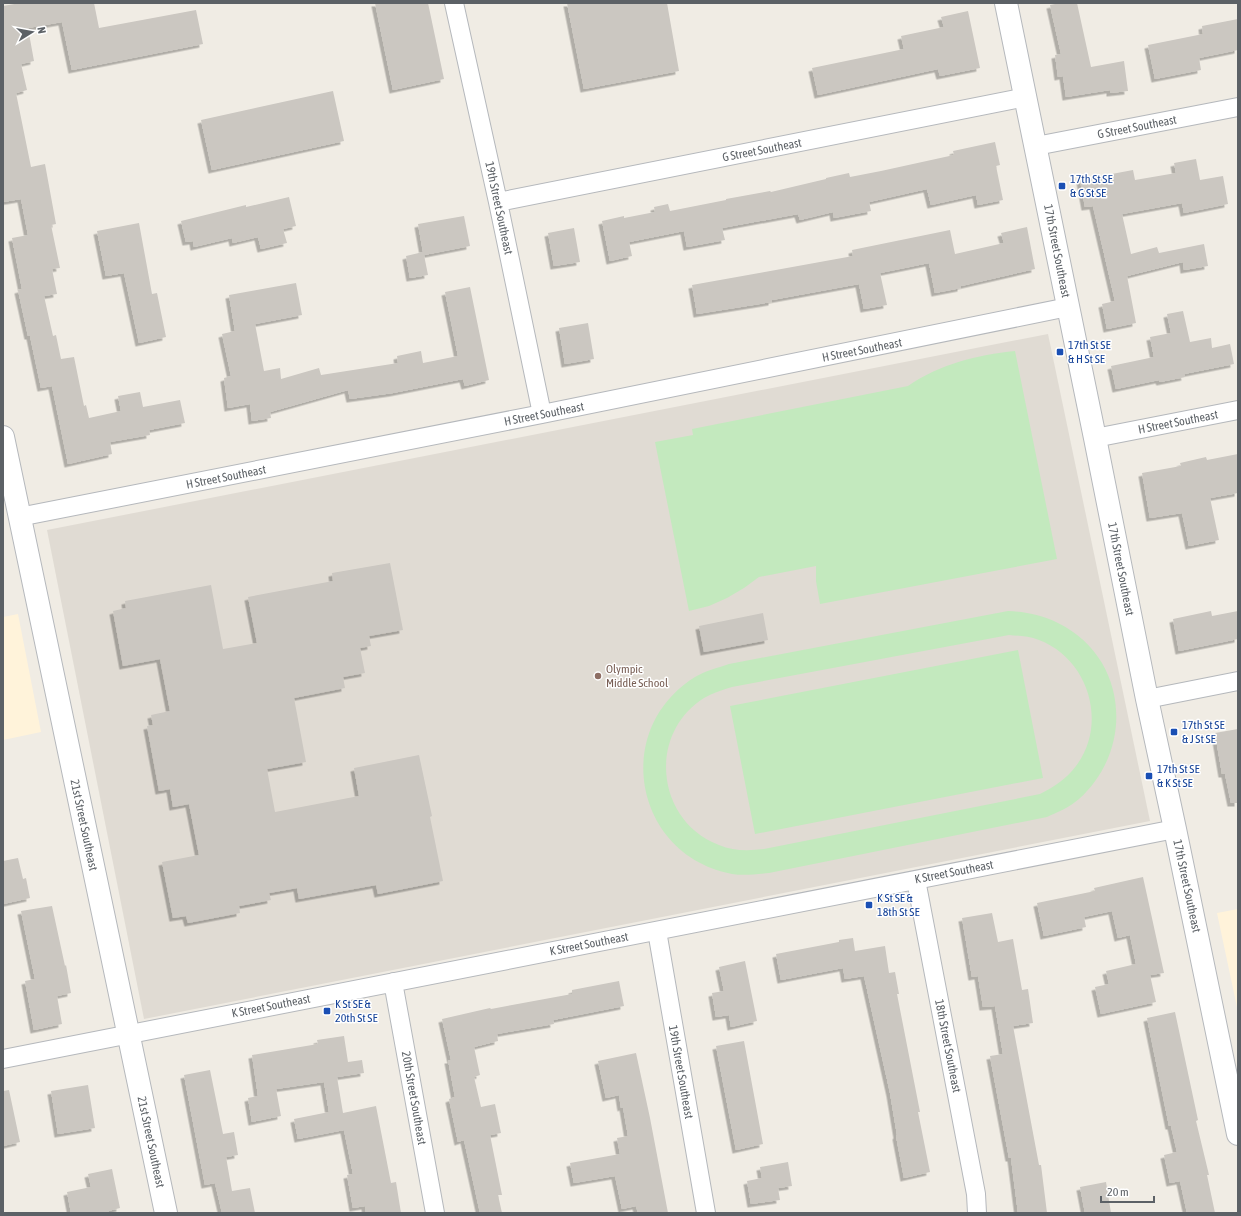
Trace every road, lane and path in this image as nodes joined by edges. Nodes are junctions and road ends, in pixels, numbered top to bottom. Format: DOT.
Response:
graph roads {
  1 [pos="454,3"];
  2 [pos="1006,3"];
  3 [pos="1026,98"];
  4 [pos="1238,107"];
  5 [pos="1036,146"];
  6 [pos="498,202"];
  7 [pos="1068,308"];
  8 [pos="1238,410"];
  9 [pos="542,414"];
  10 [pos="3,437"];
  11 [pos="1095,438"];
  12 [pos="19,517"];
  13 [pos="1238,681"];
  14 [pos="1147,699"];
  15 [pos="1175,829"];
  16 [pos="916,880"];
  17 [pos="657,931"];
  18 [pos="393,982"];
  19 [pos="128,1034"];
  20 [pos="3,1059"];
  21 [pos="1238,1134"];
  22 [pos="166,1213"];
  23 [pos="435,1213"];
  24 [pos="706,1213"];
  25 [pos="977,1213"];
  1 -- 6 [label="street, 19th Street Southeast"];
  2 -- 3 [label="street, 17th Street Southeast"];
  3 -- 5 [label="street, 17th Street Southeast"];
  3 -- 6 [label="street, G Street Southeast"];
  4 -- 5 [label="street, G Street Southeast"];
  5 -- 7 [label="street, 17th Street Southeast"];
  6 -- 9 [label="street, 19th Street Southeast"];
  7 -- 9 [label="street, H Street Southeast"];
  7 -- 11 [label="street, 17th Street Southeast"];
  8 -- 11 [label="street, H Street Southeast"];
  9 -- 12 [label="street, H Street Southeast"];
  10 -- 12 [label="street, 21st Street Southeast"];
  11 -- 14 [label="street, 17th Street Southeast"];
  12 -- 19 [label="street, 21st Street Southeast"];
  13 -- 14 [label="street"];
  14 -- 15 [label="street, 17th Street Southeast"];
  15 -- 16 [label="street, K Street Southeast"];
  15 -- 21 [label="street, 17th Street Southeast"];
  16 -- 17 [label="street, K Street Southeast"];
  16 -- 25 [label="street, 18th Street Southeast"];
  17 -- 18 [label="street, K Street Southeast"];
  17 -- 24 [label="street, 19th Street Southeast"];
  18 -- 19 [label="street, K Street Southeast"];
  18 -- 23 [label="street, 20th Street Southeast"];
  19 -- 20 [label="street, K Street Southeast"];
  19 -- 22 [label="street, 21st Street Southeast"];
}
